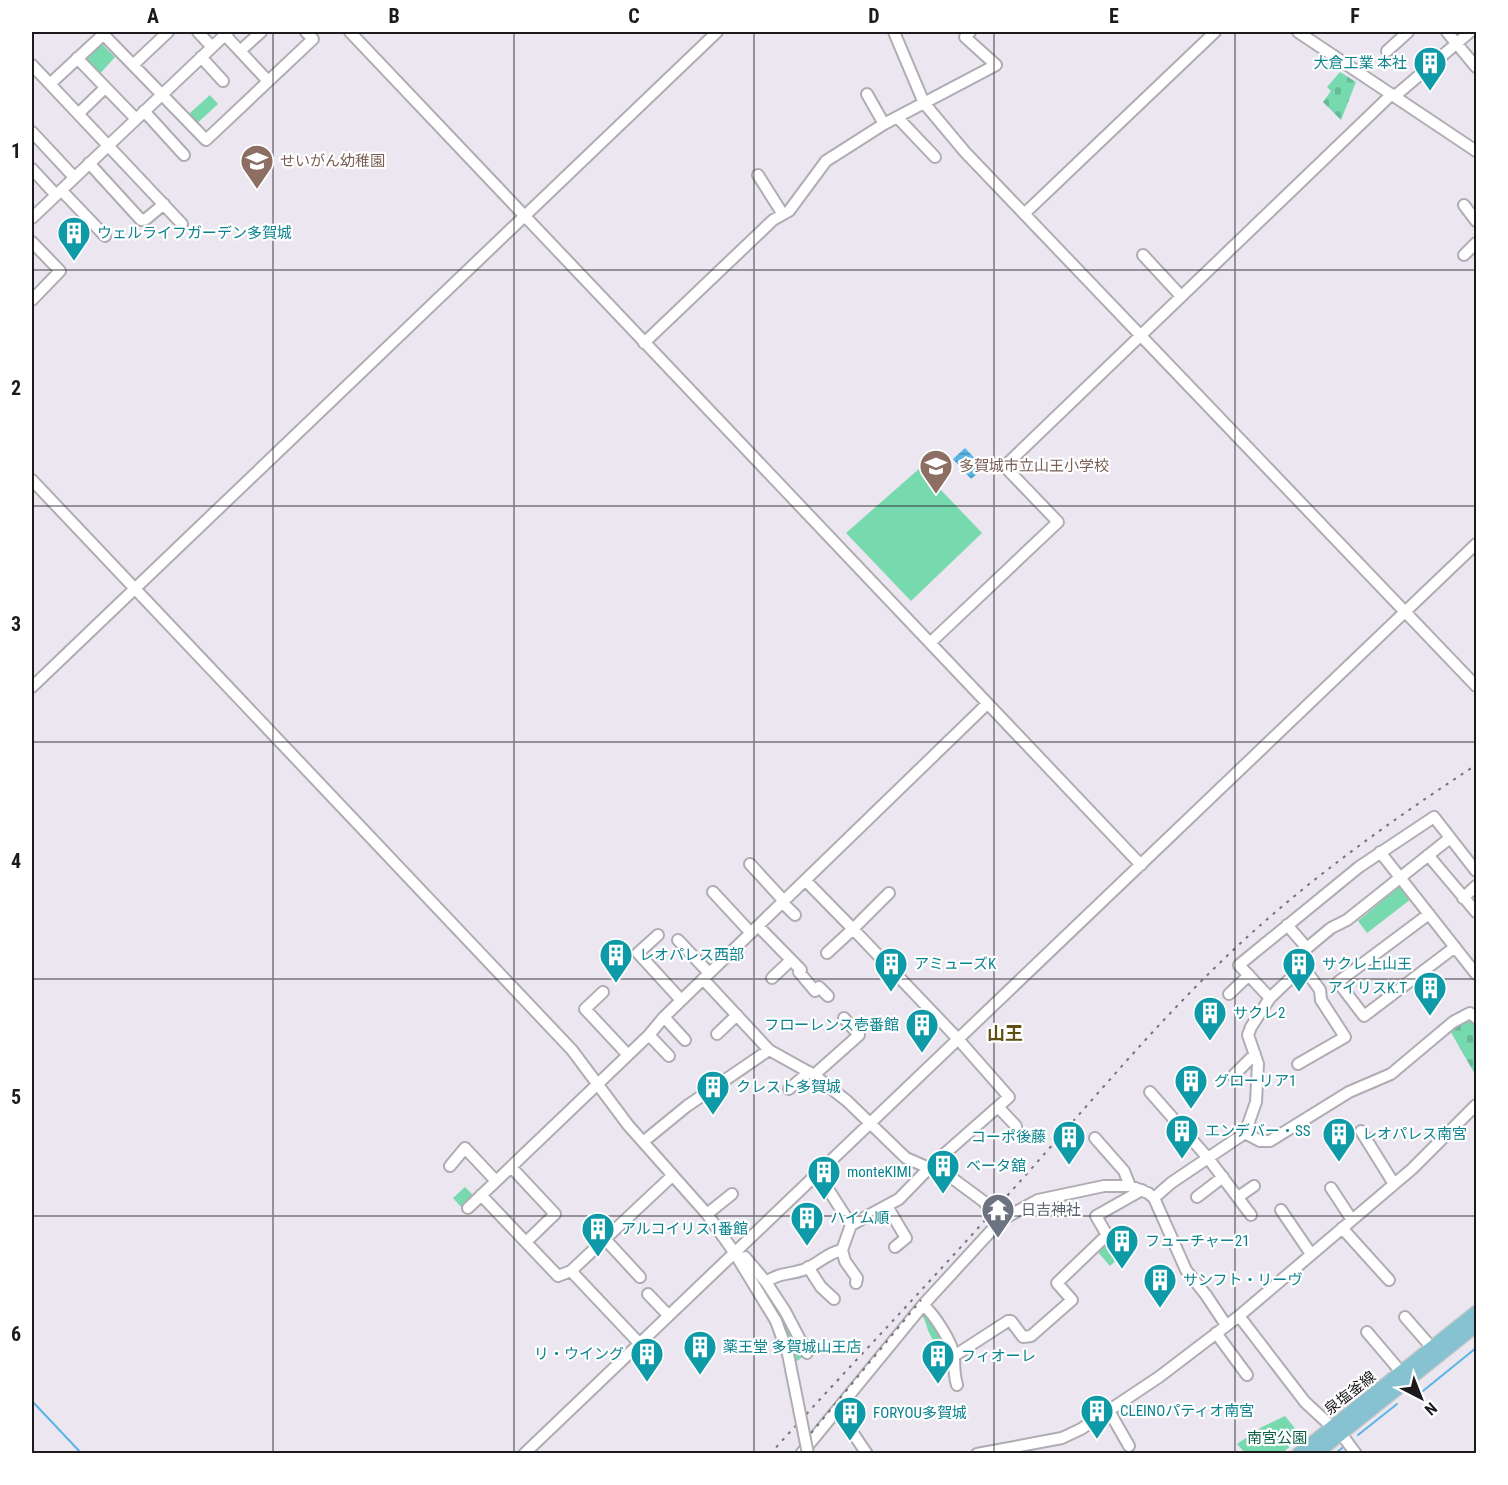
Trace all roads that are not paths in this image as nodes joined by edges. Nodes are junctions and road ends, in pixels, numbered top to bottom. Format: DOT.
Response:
graph roads {
  1 [pos="104,32"];
  2 [pos="168,32"];
  3 [pos="198,32"];
  4 [pos="261,32"];
  5 [pos="306,32"];
  6 [pos="350,32"];
  7 [pos="717,32"];
  8 [pos="894,32"];
  9 [pos="970,32"];
  10 [pos="1215,32"];
  11 [pos="1298,32"];
  12 [pos="1408,32"];
  13 [pos="1447,32"];
  14 [pos="1470,32"];
  15 [pos="227,33"];
  16 [pos="1456,43"];
  17 [pos="212,47"];
  18 [pos="240,51"];
  19 [pos="1387,51"];
  20 [pos="201,57"];
  21 [pos="77,58"];
  22 [pos="133,64"];
  23 [pos="32,65"];
  24 [pos="1476,66"];
  25 [pos="223,81"];
  26 [pos="268,81"];
  27 [pos="51,83"];
  28 [pos="105,87"];
  29 [pos="162,94"];
  30 [pos="867,94"];
  31 [pos="1393,95"];
  32 [pos="924,103"];
  33 [pos="79,113"];
  34 [pos="140,115"];
  35 [pos="897,117"];
  36 [pos="884,124"];
  37 [pos="32,132"];
  38 [pos="109,145"];
  39 [pos="1476,151"];
  40 [pos="184,155"];
  41 [pos="935,157"];
  42 [pos="89,163"];
  43 [pos="32,169"];
  44 [pos="759,175"];
  45 [pos="74,177"];
  46 [pos="58,192"];
  47 [pos="164,204"];
  48 [pos="1464,205"];
  49 [pos="782,213"];
  50 [pos="1024,214"];
  51 [pos="523,217"];
  52 [pos="32,218"];
  53 [pos="1476,221"];
  54 [pos="182,224"];
  55 [pos="105,236"];
  56 [pos="32,242"];
  57 [pos="1476,243"];
  58 [pos="1143,255"];
  59 [pos="1464,255"];
  60 [pos="1180,295"];
  61 [pos="32,300"];
  62 [pos="1139,334"];
  63 [pos="644,343"];
  64 [pos="32,480"];
  65 [pos="1476,544"];
  66 [pos="134,589"];
  67 [pos="1406,612"];
  68 [pos="930,643"];
  69 [pos="1476,686"];
  70 [pos="32,687"];
  71 [pos="987,704"];
  72 [pos="1450,838"];
  73 [pos="1380,852"];
  74 [pos="1428,855"];
  75 [pos="750,864"];
  76 [pos="1141,865"];
  77 [pos="1476,871"];
  78 [pos="1400,878"];
  79 [pos="806,880"];
  80 [pos="1476,886"];
  81 [pos="713,892"];
  82 [pos="889,893"];
  83 [pos="1463,898"];
  84 [pos="783,901"];
  85 [pos="1476,912"];
  86 [pos="1429,914"];
  87 [pos="795,915"];
  88 [pos="1287,925"];
  89 [pos="754,929"];
  90 [pos="853,929"];
  91 [pos="658,935"];
  92 [pos="678,940"];
  93 [pos="1455,947"];
  94 [pos="827,952"];
  95 [pos="791,960"];
  96 [pos="1476,974"];
  97 [pos="1249,975"];
  98 [pos="706,976"];
  99 [pos="772,978"];
  100 [pos="603,992"];
  101 [pos="1229,994"];
  102 [pos="828,996"];
  103 [pos="1270,998"];
  104 [pos="681,1000"];
  105 [pos="737,1015"];
  106 [pos="664,1017"];
  107 [pos="844,1018"];
  108 [pos="1476,1018"];
  109 [pos="717,1034"];
  110 [pos="649,1035"];
  111 [pos="958,1039"];
  112 [pos="685,1040"];
  113 [pos="769,1050"];
  114 [pos="1255,1054"];
  115 [pos="628,1055"];
  116 [pos="669,1056"];
  117 [pos="1298,1064"];
  118 [pos="812,1073"];
  119 [pos="1233,1076"];
  120 [pos="598,1085"];
  121 [pos="789,1089"];
  122 [pos="1150,1092"];
  123 [pos="1476,1105"];
  124 [pos="999,1108"];
  125 [pos="870,1123"];
  126 [pos="1016,1126"];
  127 [pos="1361,1131"];
  128 [pos="1245,1133"];
  129 [pos="1095,1138"];
  130 [pos="643,1142"];
  131 [pos="1208,1158"];
  132 [pos="450,1166"];
  133 [pos="511,1167"];
  134 [pos="930,1169"];
  135 [pos="815,1175"];
  136 [pos="672,1176"];
  137 [pos="1223,1177"];
  138 [pos="496,1181"];
  139 [pos="1394,1184"];
  140 [pos="1130,1186"];
  141 [pos="1254,1186"];
  142 [pos="1331,1188"];
  143 [pos="1142,1190"];
  144 [pos="732,1194"];
  145 [pos="481,1195"];
  146 [pos="1197,1197"];
  147 [pos="1238,1197"];
  148 [pos="1154,1198"];
  149 [pos="887,1206"];
  150 [pos="468,1208"];
  151 [pos="1281,1210"];
  152 [pos="706,1214"];
  153 [pos="1251,1215"];
  154 [pos="1001,1220"];
  155 [pos="1352,1220"];
  156 [pos="851,1225"];
  157 [pos="1342,1228"];
  158 [pos="604,1238"];
  159 [pos="525,1242"];
  160 [pos="895,1247"];
  161 [pos="842,1250"];
  162 [pos="1311,1254"];
  163 [pos="737,1256"];
  164 [pos="808,1267"];
  165 [pos="571,1270"];
  166 [pos="640,1277"];
  167 [pos="1389,1280"];
  168 [pos="766,1282"];
  169 [pos="856,1283"];
  170 [pos="648,1294"];
  171 [pos="834,1299"];
  172 [pos="923,1305"];
  173 [pos="1476,1312"];
  174 [pos="668,1315"];
  175 [pos="1239,1316"];
  176 [pos="1406,1317"];
  177 [pos="1226,1326"];
  178 [pos="1476,1326"];
  179 [pos="1367,1332"];
  180 [pos="1216,1333"];
  181 [pos="639,1343"];
  182 [pos="1432,1348"];
  183 [pos="807,1353"];
  184 [pos="954,1356"];
  185 [pos="1401,1372"];
  186 [pos="1247,1375"];
  187 [pos="957,1385"];
  188 [pos="838,1411"];
  189 [pos="1109,1411"];
  190 [pos="1334,1431"];
  191 [pos="1048,1442"];
  192 [pos="1130,1446"];
  193 [pos="524,1454"];
  194 [pos="801,1454"];
  195 [pos="808,1454"];
  196 [pos="867,1454"];
  197 [pos="977,1454"];
  198 [pos="1053,1454"];
  199 [pos="1298,1454"];
  200 [pos="1316,1454"];
  201 [pos="1356,1454"];
  1 -- 21 [label="street"];
  1 -- 22 [label="street"];
  2 -- 22 [label="street"];
  3 -- 17 [label="street"];
  4 -- 18 [label="street"];
  5 -- 26 [label="street"];
  6 -- 51 [label="street"];
  7 -- 51 [label="street"];
  8 -- 32 [label="street"];
  9 -- 32 [label="street"];
  10 -- 50 [label="street"];
  11 -- 31 [label="street"];
  12 -- 19 [label="street"];
  13 -- 16 [label="street"];
  14 -- 16 [label="street"];
  15 -- 17 [label="street"];
  15 -- 18 [label="street"];
  16 -- 24 [label="street"];
  16 -- 31 [label="street"];
  17 -- 20 [label="street"];
  18 -- 26 [label="street"];
  20 -- 25 [label="street"];
  20 -- 29 [label="street"];
  21 -- 27 [label="street"];
  21 -- 28 [label="street"];
  22 -- 29 [label="street"];
  23 -- 27 [label="street"];
  26 -- 29 [label="street"];
  27 -- 33 [label="street"];
  28 -- 33 [label="street"];
  28 -- 34 [label="street"];
  29 -- 34 [label="street"];
  30 -- 36 [label="street"];
  31 -- 39 [label="street"];
  31 -- 60 [label="street"];
  32 -- 35 [label="street"];
  32 -- 50 [label="street"];
  33 -- 38 [label="street"];
  34 -- 38 [label="street"];
  34 -- 40 [label="street"];
  35 -- 36 [label="street"];
  35 -- 41 [label="street"];
  36 -- 49 [label="street"];
  37 -- 45 [label="street"];
  38 -- 42 [label="street"];
  38 -- 47 [label="street"];
  42 -- 45 [label="street"];
  42 -- 47 [label="street"];
  43 -- 46 [label="street"];
  44 -- 49 [label="street"];
  45 -- 46 [label="street"];
  46 -- 52 [label="street"];
  46 -- 55 [label="street"];
  47 -- 54 [label="street"];
  48 -- 53 [label="street"];
  49 -- 63 [label="street"];
  50 -- 62 [label="street"];
  51 -- 63 [label="street"];
  51 -- 66 [label="street"];
  56 -- 61 [label="street"];
  57 -- 59 [label="street"];
  58 -- 60 [label="street"];
  60 -- 62 [label="street"];
  62 -- 67 [label="street"];
  62 -- 68 [label="street"];
  63 -- 68 [label="street"];
  64 -- 66 [label="street"];
  65 -- 67 [label="street"];
  66 -- 70 [label="street"];
  66 -- 120 [label="street"];
  67 -- 69 [label="street"];
  67 -- 76 [label="street"];
  68 -- 71 [label="street"];
  71 -- 76 [label="street"];
  71 -- 79 [label="street"];
  72 -- 73 [label="street"];
  72 -- 74 [label="street"];
  72 -- 77 [label="street"];
  73 -- 78 [label="street"];
  73 -- 88 [label="street"];
  74 -- 78 [label="street"];
  74 -- 83 [label="street"];
  75 -- 84 [label="street"];
  76 -- 111 [label="street"];
  78 -- 86 [label="street"];
  78 -- 88 [label="street"];
  79 -- 84 [label="street"];
  79 -- 90 [label="street"];
  80 -- 83 [label="street"];
  81 -- 89 [label="street"];
  82 -- 90 [label="street"];
  83 -- 85 [label="street"];
  84 -- 87 [label="street"];
  84 -- 89 [label="street"];
  86 -- 93 [label="street"];
  86 -- 93 [label="street"];
  88 -- 97 [label="street"];
  89 -- 95 [label="street"];
  89 -- 98 [label="street"];
  90 -- 94 [label="street"];
  90 -- 111 [label="street"];
  91 -- 104 [label="street"];
  92 -- 98 [label="street"];
  93 -- 96 [label="street"];
  95 -- 99 [label="street"];
  95 -- 102 [label="street"];
  97 -- 101 [label="street"];
  97 -- 103 [label="street"];
  98 -- 104 [label="street"];
  98 -- 105 [label="street"];
  100 -- 115 [label="street"];
  103 -- 114 [label="street"];
  103 -- 117 [label="street"];
  104 -- 106 [label="street"];
  105 -- 109 [label="street"];
  105 -- 113 [label="street"];
  106 -- 110 [label="street"];
  106 -- 112 [label="street"];
  107 -- 118 [label="street"];
  108 -- 128 [label="street"];
  110 -- 115 [label="street"];
  110 -- 116 [label="street"];
  111 -- 124 [label="street"];
  111 -- 125 [label="street"];
  113 -- 118 [label="street"];
  113 -- 130 [label="street"];
  114 -- 119 [label="street"];
  114 -- 128 [label="street"];
  115 -- 120 [label="street"];
  118 -- 121 [label="street"];
  118 -- 125 [label="street"];
  120 -- 130 [label="street"];
  120 -- 133 [label="street"];
  122 -- 131 [label="street"];
  123 -- 139 [label="street"];
  124 -- 126 [label="street"];
  124 -- 134 [label="street"];
  125 -- 134 [label="street"];
  125 -- 135 [label="street"];
  127 -- 139 [label="street"];
  128 -- 131 [label="street"];
  129 -- 140 [label="street"];
  130 -- 136 [label="street"];
  131 -- 137 [label="street"];
  131 -- 148 [label="street"];
  132 -- 138 [label="street"];
  133 -- 138 [label="street"];
  133 -- 159 [label="street"];
  134 -- 149 [label="street"];
  134 -- 154 [label="street"];
  135 -- 156 [label="street"];
  135 -- 163 [label="street"];
  136 -- 152 [label="street"];
  136 -- 158 [label="street"];
  137 -- 146 [label="street"];
  137 -- 147 [label="street"];
  138 -- 145 [label="street"];
  139 -- 155 [label="street"];
  140 -- 143 [label="street"];
  140 -- 154 [label="street"];
  141 -- 147 [label="street"];
  142 -- 155 [label="street"];
  143 -- 148 [label="street"];
  143 -- 184 [label="street"];
  144 -- 152 [label="street"];
  145 -- 150 [label="street"];
  145 -- 159 [label="street"];
  147 -- 153 [label="street"];
  148 -- 177 [label="street"];
  149 -- 156 [label="street"];
  149 -- 160 [label="street"];
  151 -- 162 [label="street"];
  152 -- 163 [label="street"];
  154 -- 172 [label="street"];
  155 -- 157 [label="street"];
  156 -- 161 [label="street"];
  157 -- 162 [label="street"];
  157 -- 167 [label="street"];
  158 -- 165 [label="street"];
  158 -- 166 [label="street"];
  159 -- 165 [label="street"];
  161 -- 164 [label="street"];
  161 -- 169 [label="street"];
  162 -- 175 [label="street"];
  163 -- 168 [label="street"];
  163 -- 174 [label="street"];
  163 -- 195 [label="street, bridge"];
  164 -- 168 [label="street"];
  164 -- 171 [label="street"];
  165 -- 181 [label="street"];
  168 -- 183 [label="street"];
  170 -- 174 [label="street"];
  172 -- 184 [label="street"];
  172 -- 188 [label="street"];
  173 -- 182 [label="main road, 泉塩釜線"];
  174 -- 181 [label="street"];
  175 -- 177 [label="street"];
  175 -- 190 [label="street"];
  176 -- 182 [label="street"];
  177 -- 180 [label="street"];
  178 -- 190 [label="main road, 泉塩釜線"];
  179 -- 185 [label="street"];
  180 -- 186 [label="street"];
  180 -- 189 [label="street"];
  181 -- 193 [label="street"];
  182 -- 185 [label="main road, 泉塩釜線"];
  184 -- 187 [label="street"];
  185 -- 190 [label="main road, 泉塩釜線"];
  188 -- 194 [label="street"];
  188 -- 196 [label="street"];
  189 -- 191 [label="street"];
  189 -- 192 [label="street"];
  190 -- 199 [label="main road, 泉塩釜線"];
  190 -- 200 [label="main road, 泉塩釜線"];
  190 -- 201 [label="street"];
  191 -- 197 [label="street"];
  191 -- 198 [label="street"];
}
